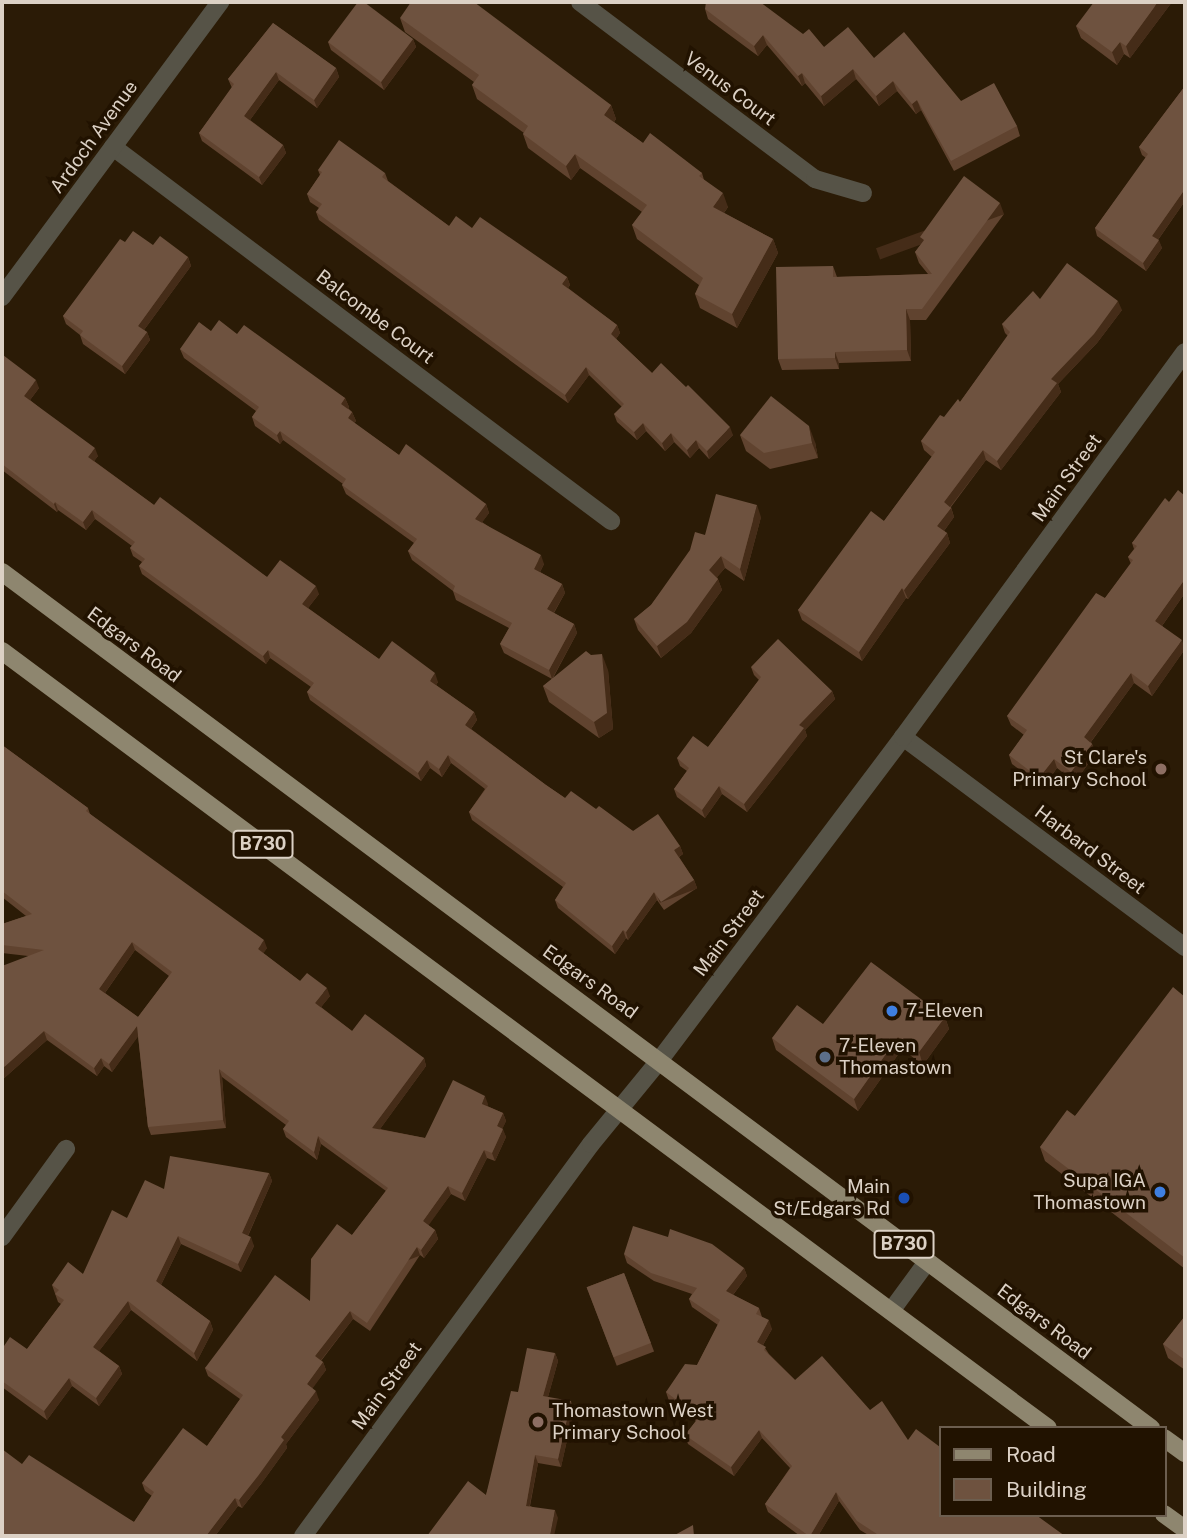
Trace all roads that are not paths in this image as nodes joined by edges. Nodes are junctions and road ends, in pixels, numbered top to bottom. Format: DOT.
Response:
graph roads {
  1 [pos="220,2"];
  2 [pos="580,2"];
  3 [pos="113,147"];
  4 [pos="863,193"];
  5 [pos="2,297"];
  6 [pos="1185,352"];
  7 [pos="611,521"];
  8 [pos="2,572"];
  9 [pos="2,651"];
  10 [pos="902,737"];
  11 [pos="1185,947"];
  12 [pos="659,1060"];
  13 [pos="620,1110"];
  14 [pos="66,1149"];
  15 [pos="2,1237"];
  16 [pos="927,1262"];
  17 [pos="891,1311"];
  18 [pos="1045,1426"];
  19 [pos="1148,1426"];
  20 [pos="1166,1439"];
  21 [pos="1185,1453"];
  22 [pos="1166,1515"];
  23 [pos="1185,1529"];
  24 [pos="303,1536"];
  1 -- 3 [label="street, Ardoch Avenue"];
  2 -- 4 [label="street, Venus Court"];
  3 -- 5 [label="street, Ardoch Avenue"];
  3 -- 7 [label="street, Balcombe Court"];
  6 -- 10 [label="street, Main Street"];
  8 -- 12 [label="main road, Edgars Road / B730"];
  9 -- 13 [label="main road, B730"];
  10 -- 11 [label="street, Harbard Street"];
  10 -- 12 [label="street, Main Street"];
  12 -- 13 [label="street, Main Street"];
  12 -- 16 [label="main road, Edgars Road / B730"];
  13 -- 17 [label="main road, B730"];
  13 -- 24 [label="street, Main Street"];
  14 -- 15 [label="street"];
  16 -- 17 [label="street"];
  16 -- 19 [label="main road, Edgars Road / B730"];
  17 -- 18 [label="main road, B730"];
  20 -- 21 [label="main road"];
  22 -- 23 [label="main road"];
}
